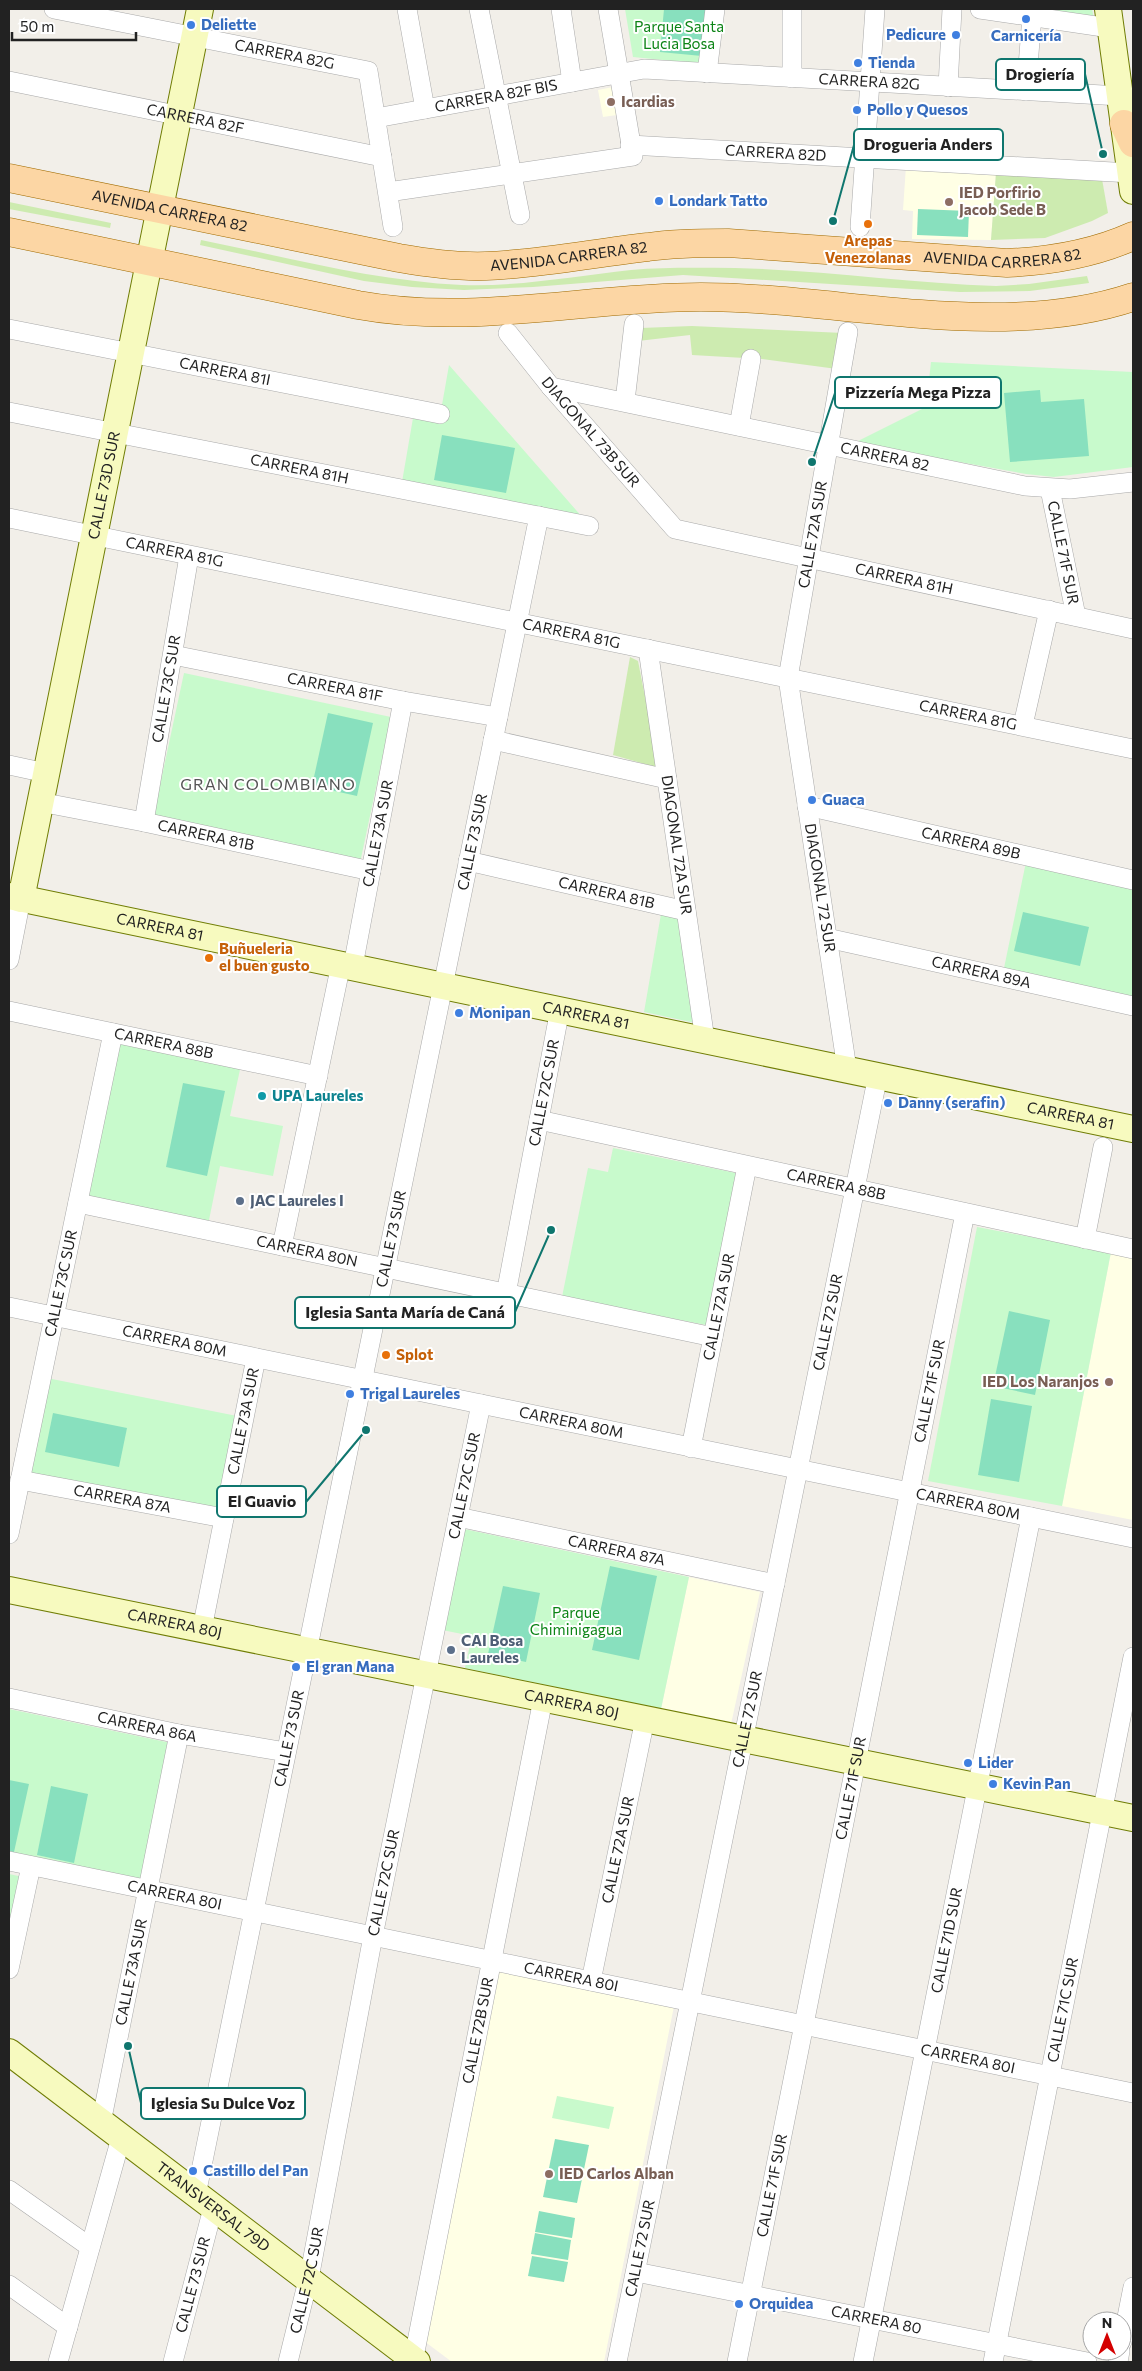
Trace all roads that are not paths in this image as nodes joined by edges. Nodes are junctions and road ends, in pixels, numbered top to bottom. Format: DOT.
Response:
graph roads {
  1 [pos="54,9"];
  2 [pos="200,9"];
  3 [pos="407,9"];
  4 [pos="479,9"];
  5 [pos="561,9"];
  6 [pos="608,9"];
  7 [pos="715,9"];
  8 [pos="792,9"];
  9 [pos="876,9"];
  10 [pos="952,9"];
  11 [pos="980,9"];
  12 [pos="1032,16"];
  13 [pos="1109,18"];
  14 [pos="194,38"];
  15 [pos="617,73"];
  16 [pos="707,73"];
  17 [pos="792,78"];
  18 [pos="9,81"];
  19 [pos="572,82"];
  20 [pos="870,82"];
  21 [pos="948,87"];
  22 [pos="1026,91"];
  23 [pos="496,96"];
  24 [pos="1120,96"];
  25 [pos="425,109"];
  26 [pos="178,117"];
  27 [pos="376,118"];
  28 [pos="1129,134"];
  29 [pos="632,150"];
  30 [pos="382,157"];
  31 [pos="864,158"];
  32 [pos="512,174"];
  33 [pos="9,178"];
  34 [pos="1132,182"];
  35 [pos="388,192"];
  36 [pos="160,210"];
  37 [pos="520,215"];
  38 [pos="393,226"];
  39 [pos="860,227"];
  40 [pos="9,232"];
  41 [pos="1133,236"];
  42 [pos="150,262"];
  43 [pos="1133,297"];
  44 [pos="634,324"];
  45 [pos="9,329"];
  46 [pos="848,332"];
  47 [pos="508,333"];
  48 [pos="131,353"];
  49 [pos="750,359"];
  50 [pos="552,386"];
  51 [pos="625,401"];
  52 [pos="9,412"];
  53 [pos="440,414"];
  54 [pos="739,426"];
  55 [pos="115,433"];
  56 [pos="828,445"];
  57 [pos="1133,482"];
  58 [pos="1050,489"];
  59 [pos="538,516"];
  60 [pos="9,518"];
  61 [pos="590,526"];
  62 [pos="675,529"];
  63 [pos="94,536"];
  64 [pos="189,556"];
  65 [pos="808,558"];
  66 [pos="1049,610"];
  67 [pos="1076,616"];
  68 [pos="517,623"];
  69 [pos="1133,629"];
  70 [pos="648,649"];
  71 [pos="174,655"];
  72 [pos="788,678"];
  73 [pos="403,701"];
  74 [pos="498,717"];
  75 [pos="1022,725"];
  76 [pos="493,740"];
  77 [pos="1133,748"];
  78 [pos="9,765"];
  79 [pos="46,773"];
  80 [pos="667,779"];
  81 [pos="40,802"];
  82 [pos="807,806"];
  83 [pos="144,822"];
  84 [pos="468,861"];
  85 [pos="371,871"];
  86 [pos="1133,880"];
  87 [pos="15,898"];
  88 [pos="686,911"];
  89 [pos="827,938"];
  90 [pos="9,960"];
  91 [pos="347,965"];
  92 [pos="443,985"];
  93 [pos="1133,1006"];
  94 [pos="560,1009"];
  95 [pos="9,1011"];
  96 [pos="113,1033"];
  97 [pos="705,1040"];
  98 [pos="847,1069"];
  99 [pos="318,1076"];
  100 [pos="878,1076"];
  101 [pos="539,1120"];
  102 [pos="1133,1129"];
  103 [pos="1103,1147"];
  104 [pos="748,1166"];
  105 [pos="855,1189"];
  106 [pos="78,1203"];
  107 [pos="965,1213"];
  108 [pos="1085,1239"];
  109 [pos="282,1246"];
  110 [pos="1133,1249"];
  111 [pos="386,1268"];
  112 [pos="506,1294"];
  113 [pos="9,1307"];
  114 [pos="54,1317"];
  115 [pos="712,1338"];
  116 [pos="256,1358"];
  117 [pos="363,1380"];
  118 [pos="481,1404"];
  119 [pos="691,1448"];
  120 [pos="798,1470"];
  121 [pos="20,1480"];
  122 [pos="910,1492"];
  123 [pos="458,1517"];
  124 [pos="1031,1517"];
  125 [pos="224,1518"];
  126 [pos="9,1534"];
  127 [pos="1133,1538"];
  128 [pos="775,1584"];
  129 [pos="9,1590"];
  130 [pos="202,1629"];
  131 [pos="307,1651"];
  132 [pos="1133,1657"];
  133 [pos="426,1675"];
  134 [pos="9,1698"];
  135 [pos="543,1698"];
  136 [pos="645,1719"];
  137 [pos="179,1734"];
  138 [pos="744,1739"];
  139 [pos="286,1752"];
  140 [pos="856,1762"];
  141 [pos="977,1786"];
  142 [pos="1102,1812"];
  143 [pos="1133,1818"];
  144 [pos="9,1861"];
  145 [pos="31,1866"];
  146 [pos="148,1890"];
  147 [pos="254,1912"];
  148 [pos="373,1936"];
  149 [pos="490,1961"];
  150 [pos="9,1970"];
  151 [pos="591,1982"];
  152 [pos="690,2002"];
  153 [pos="804,2025"];
  154 [pos="925,2050"];
  155 [pos="9,2052"];
  156 [pos="1050,2076"];
  157 [pos="1133,2093"];
  158 [pos="111,2130"];
  159 [pos="9,2190"];
  160 [pos="205,2202"];
  161 [pos="90,2247"];
  162 [pos="636,2272"];
  163 [pos="308,2281"];
  164 [pos="9,2285"];
  165 [pos="1133,2288"];
  166 [pos="750,2295"];
  167 [pos="1128,2311"];
  168 [pos="871,2319"];
  169 [pos="68,2327"];
  170 [pos="995,2353"];
  171 [pos="414,2361"];
  172 [pos="58,2362"];
  173 [pos="173,2362"];
  174 [pos="288,2362"];
  175 [pos="617,2362"];
  176 [pos="737,2362"];
  177 [pos="862,2362"];
  178 [pos="1086,2362"];
  1 -- 14 [label="street, CARRERA 82G"];
  2 -- 14 [label="street, CALLE 73D SUR"];
  3 -- 25 [label="street"];
  4 -- 23 [label="street"];
  5 -- 19 [label="street"];
  6 -- 15 [label="street"];
  7 -- 16 [label="street"];
  8 -- 17 [label="street"];
  9 -- 20 [label="street"];
  10 -- 21 [label="street"];
  11 -- 12 [label="street"];
  12 -- 13 [label="street"];
  12 -- 22 [label="street"];
  13 -- 24 [label="street"];
  14 -- 26 [label="street, CALLE 73D SUR"];
  14 -- 27 [label="street, CARRERA 82G"];
  15 -- 16 [label="street, CARRERA 82G"];
  15 -- 19 [label="street, CARRERA 82F BIS"];
  15 -- 29 [label="street"];
  16 -- 17 [label="street, CARRERA 82G"];
  17 -- 20 [label="street, CARRERA 82G"];
  18 -- 26 [label="street, CARRERA 82F"];
  19 -- 23 [label="street, CARRERA 82F BIS"];
  20 -- 21 [label="street, CARRERA 82G"];
  20 -- 31 [label="street"];
  21 -- 22 [label="street, CARRERA 82G"];
  22 -- 24 [label="street, CARRERA 82G"];
  23 -- 25 [label="street, CARRERA 82F BIS"];
  23 -- 32 [label="street"];
  24 -- 28 [label="street"];
  25 -- 27 [label="street, CARRERA 82F BIS"];
  26 -- 30 [label="street, CARRERA 82F"];
  26 -- 36 [label="street, CALLE 73D SUR"];
  27 -- 30 [label="street"];
  28 -- 34 [label="street"];
  29 -- 31 [label="street, CARRERA 82D"];
  29 -- 32 [label="street, CARRERA 82D"];
  30 -- 35 [label="street"];
  31 -- 34 [label="street, CARRERA 82D"];
  31 -- 39 [label="street"];
  32 -- 35 [label="street, CARRERA 82D"];
  32 -- 37 [label="street"];
  33 -- 36 [label="main road, AVENIDA CARRERA 82"];
  35 -- 38 [label="street"];
  36 -- 41 [label="main road, AVENIDA CARRERA 82"];
  36 -- 42 [label="street, CALLE 73D SUR"];
  40 -- 42 [label="main road"];
  42 -- 43 [label="main road"];
  42 -- 48 [label="street, CALLE 73D SUR"];
  44 -- 51 [label="street"];
  45 -- 48 [label="street, CARRERA 81I"];
  46 -- 56 [label="street, CALLE 72A SUR"];
  47 -- 50 [label="street, DIAGONAL 73B SUR"];
  48 -- 53 [label="street, CARRERA 81I"];
  48 -- 55 [label="street, CALLE 73D SUR"];
  49 -- 54 [label="street"];
  50 -- 51 [label="street, CARRERA 82"];
  50 -- 62 [label="street, DIAGONAL 73B SUR"];
  51 -- 54 [label="street, CARRERA 82"];
  52 -- 55 [label="street, CARRERA 81H"];
  54 -- 56 [label="street, CARRERA 82"];
  55 -- 59 [label="street, CARRERA 81H"];
  55 -- 63 [label="street, CALLE 73D SUR"];
  56 -- 58 [label="street, CARRERA 82"];
  56 -- 65 [label="street, CALLE 72A SUR"];
  57 -- 58 [label="street, CARRERA 82"];
  58 -- 67 [label="street, CALLE 71F SUR"];
  59 -- 61 [label="street, CARRERA 81H"];
  59 -- 68 [label="street, CALLE 73 SUR"];
  60 -- 63 [label="street, CARRERA 81G"];
  62 -- 65 [label="street, CARRERA 81H"];
  63 -- 64 [label="street, CARRERA 81G"];
  63 -- 79 [label="street, CALLE 73D SUR"];
  64 -- 68 [label="street, CARRERA 81G"];
  64 -- 71 [label="street, CALLE 73C SUR"];
  65 -- 66 [label="street, CARRERA 81H"];
  65 -- 72 [label="street, CALLE 72A SUR"];
  66 -- 67 [label="street, CARRERA 81H"];
  66 -- 75 [label="street, CALLE 71F SUR"];
  67 -- 69 [label="street, CARRERA 81H"];
  68 -- 70 [label="street, CARRERA 81G"];
  68 -- 74 [label="street, CALLE 73 SUR"];
  70 -- 72 [label="street, CARRERA 81G"];
  70 -- 80 [label="street, DIAGONAL 72A SUR"];
  71 -- 73 [label="street, CARRERA 81F"];
  71 -- 83 [label="street, CALLE 73C SUR"];
  72 -- 75 [label="street, CARRERA 81G"];
  72 -- 82 [label="street, DIAGONAL 72 SUR"];
  73 -- 74 [label="street, CARRERA 81F"];
  73 -- 85 [label="street, CALLE 73A SUR"];
  74 -- 76 [label="street, CALLE 73 SUR"];
  75 -- 77 [label="street, CARRERA 81G"];
  76 -- 80 [label="street"];
  76 -- 84 [label="street, CALLE 73 SUR"];
  78 -- 79 [label="street"];
  79 -- 81 [label="street, CALLE 73D SUR"];
  80 -- 88 [label="street, DIAGONAL 72A SUR"];
  81 -- 83 [label="street, CARRERA 81B"];
  81 -- 87 [label="street, CALLE 73D SUR"];
  82 -- 86 [label="street, CARRERA 89B"];
  82 -- 89 [label="street, DIAGONAL 72 SUR"];
  83 -- 85 [label="street, CARRERA 81B"];
  84 -- 88 [label="street, CARRERA 81B"];
  84 -- 92 [label="street, CALLE 73 SUR"];
  85 -- 91 [label="street, CALLE 73A SUR"];
  87 -- 90 [label="street, CALLE 73D SUR"];
  87 -- 91 [label="street, CARRERA 81"];
  88 -- 97 [label="street, DIAGONAL 72A SUR"];
  89 -- 93 [label="street, CARRERA 89A"];
  89 -- 98 [label="street, DIAGONAL 72 SUR"];
  91 -- 92 [label="street, CARRERA 81"];
  91 -- 99 [label="street, CALLE 73A SUR"];
  92 -- 94 [label="street, CARRERA 81"];
  92 -- 111 [label="street, CALLE 73 SUR"];
  94 -- 97 [label="street, CARRERA 81"];
  94 -- 101 [label="street, CALLE 72C SUR"];
  95 -- 96 [label="street, CARRERA 88B"];
  96 -- 99 [label="street, CARRERA 88B"];
  96 -- 106 [label="street, CALLE 73C SUR"];
  97 -- 98 [label="street, CARRERA 81"];
  98 -- 100 [label="street, CARRERA 81"];
  99 -- 109 [label="street, CALLE 73A SUR"];
  100 -- 102 [label="street, CARRERA 81"];
  100 -- 105 [label="street, CALLE 72 SUR"];
  101 -- 104 [label="street, CARRERA 88B"];
  101 -- 112 [label="street, CALLE 72C SUR"];
  103 -- 108 [label="street"];
  104 -- 105 [label="street, CARRERA 88B"];
  104 -- 115 [label="street, CALLE 72A SUR"];
  105 -- 107 [label="street, CARRERA 88B"];
  105 -- 120 [label="street, CALLE 72 SUR"];
  106 -- 109 [label="street, CARRERA 80N"];
  106 -- 114 [label="street, CALLE 73C SUR"];
  107 -- 108 [label="street, CARRERA 88B"];
  107 -- 122 [label="street, CALLE 71F SUR"];
  108 -- 110 [label="street, CARRERA 88B"];
  109 -- 111 [label="street, CARRERA 80N"];
  111 -- 112 [label="street, CARRERA 80N"];
  111 -- 117 [label="street, CALLE 73 SUR"];
  112 -- 115 [label="street, CARRERA 80N"];
  113 -- 114 [label="street, CARRERA 80M"];
  114 -- 116 [label="street, CARRERA 80M"];
  114 -- 121 [label="street, CALLE 73C SUR"];
  115 -- 119 [label="street, CALLE 72A SUR"];
  116 -- 117 [label="street, CARRERA 80M"];
  116 -- 125 [label="street, CALLE 73A SUR"];
  117 -- 118 [label="street, CARRERA 80M"];
  117 -- 131 [label="street, CALLE 73 SUR"];
  118 -- 119 [label="street, CARRERA 80M"];
  118 -- 123 [label="street, CALLE 72C SUR"];
  119 -- 120 [label="street, CARRERA 80M"];
  120 -- 122 [label="street, CARRERA 80M"];
  120 -- 128 [label="street, CALLE 72 SUR"];
  121 -- 125 [label="street, CARRERA 87A"];
  121 -- 126 [label="street, CALLE 73C SUR"];
  122 -- 124 [label="street, CARRERA 80M"];
  122 -- 140 [label="street, CALLE 71F SUR"];
  123 -- 128 [label="street, CARRERA 87A"];
  123 -- 133 [label="street, CALLE 72C SUR"];
  124 -- 127 [label="street, CARRERA 80M"];
  124 -- 141 [label="street, CALLE 71D SUR"];
  125 -- 130 [label="street, CALLE 73A SUR"];
  128 -- 138 [label="street, CALLE 72 SUR"];
  129 -- 130 [label="street, CARRERA 80J"];
  130 -- 131 [label="street, CARRERA 80J"];
  131 -- 133 [label="street, CARRERA 80J"];
  131 -- 139 [label="street, CALLE 73 SUR"];
  132 -- 142 [label="street, CALLE 71C SUR"];
  133 -- 135 [label="street, CARRERA 80J"];
  133 -- 148 [label="street, CALLE 72C SUR"];
  134 -- 137 [label="street, CARRERA 86A"];
  135 -- 136 [label="street, CARRERA 80J"];
  135 -- 149 [label="street, CALLE 72B SUR"];
  136 -- 138 [label="street, CARRERA 80J"];
  136 -- 151 [label="street, CALLE 72A SUR"];
  137 -- 139 [label="street, CARRERA 86A"];
  137 -- 146 [label="street, CALLE 73A SUR"];
  138 -- 140 [label="street, CARRERA 80J"];
  138 -- 152 [label="street, CALLE 72 SUR"];
  139 -- 147 [label="street, CALLE 73 SUR"];
  140 -- 141 [label="street, CARRERA 80J"];
  140 -- 153 [label="street, CALLE 71F SUR"];
  141 -- 142 [label="street, CARRERA 80J"];
  141 -- 154 [label="street, CALLE 71D SUR"];
  142 -- 143 [label="street, CARRERA 80J"];
  142 -- 156 [label="street, CALLE 71C SUR"];
  144 -- 145 [label="street, CARRERA 80I"];
  145 -- 146 [label="street, CARRERA 80I"];
  145 -- 150 [label="street"];
  146 -- 147 [label="street, CARRERA 80I"];
  146 -- 158 [label="street, CALLE 73A SUR"];
  147 -- 148 [label="street, CARRERA 80I"];
  147 -- 160 [label="street, CALLE 73 SUR"];
  148 -- 149 [label="street, CARRERA 80I"];
  148 -- 163 [label="street, CALLE 72C SUR"];
  149 -- 151 [label="street, CARRERA 80I"];
  149 -- 171 [label="street, CALLE 72B SUR"];
  151 -- 152 [label="street, CARRERA 80I"];
  152 -- 153 [label="street, CARRERA 80I"];
  152 -- 162 [label="street, CALLE 72 SUR"];
  153 -- 154 [label="street, CARRERA 80I"];
  153 -- 166 [label="street, CALLE 71F SUR"];
  154 -- 156 [label="street, CARRERA 80I"];
  154 -- 168 [label="street, CALLE 71D SUR"];
  155 -- 158 [label="street, TRANSVERSAL 79D"];
  156 -- 157 [label="street, CARRERA 80I"];
  156 -- 170 [label="street, CALLE 71C SUR"];
  158 -- 160 [label="street, TRANSVERSAL 79D"];
  158 -- 161 [label="street, CALLE 73A SUR"];
  159 -- 161 [label="street"];
  160 -- 163 [label="street, TRANSVERSAL 79D"];
  160 -- 173 [label="street, CALLE 73 SUR"];
  161 -- 169 [label="street, CALLE 73A SUR"];
  162 -- 166 [label="street, CARRERA 80"];
  162 -- 175 [label="street, CALLE 72 SUR"];
  163 -- 171 [label="street, TRANSVERSAL 79D"];
  163 -- 174 [label="street, CALLE 72C SUR"];
  164 -- 169 [label="street"];
  165 -- 167 [label="street"];
  166 -- 168 [label="street, CARRERA 80"];
  166 -- 176 [label="street, CALLE 71F SUR"];
  168 -- 170 [label="street, CARRERA 80"];
  168 -- 177 [label="street, CALLE 71D SUR"];
  169 -- 172 [label="street, CALLE 73A SUR"];
  170 -- 178 [label="street, CARRERA 80"];
}
